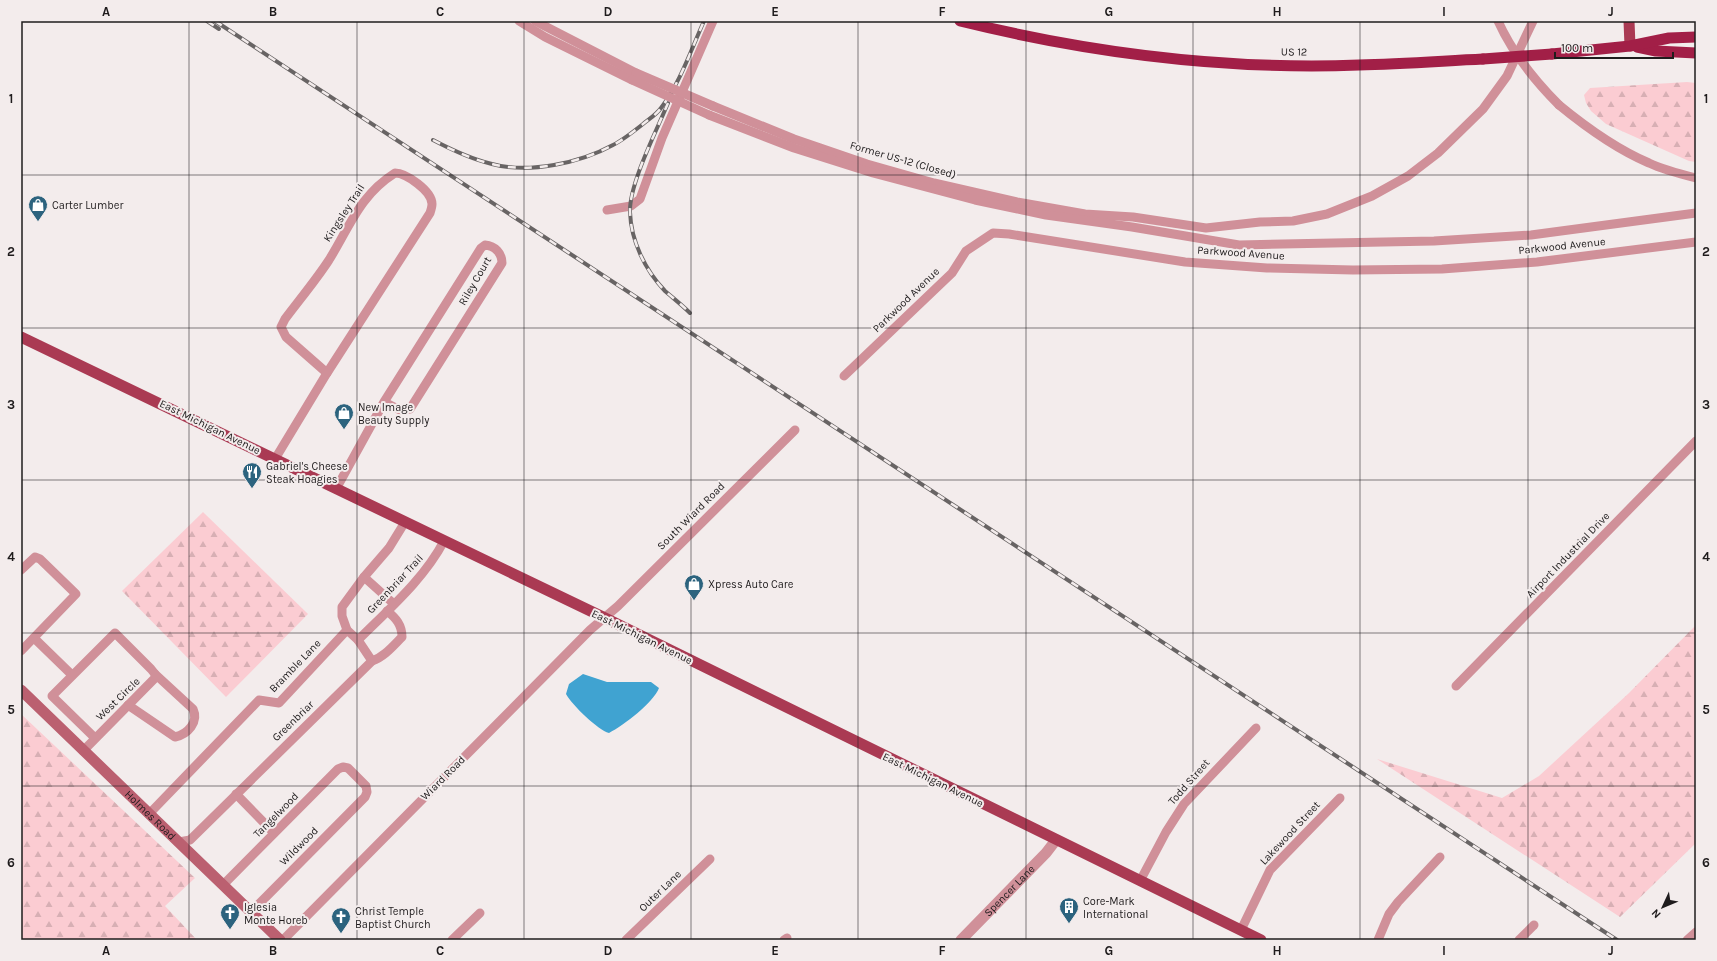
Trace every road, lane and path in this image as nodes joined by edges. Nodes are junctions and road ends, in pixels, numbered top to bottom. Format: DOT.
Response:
graph roads {
  1 [pos="519,21"];
  2 [pos="535,21"];
  3 [pos="712,21"];
  4 [pos="960,21"];
  5 [pos="1498,21"];
  6 [pos="1533,21"];
  7 [pos="1628,21"];
  8 [pos="1696,37"];
  9 [pos="1630,46"];
  10 [pos="1696,53"];
  11 [pos="634,77"];
  12 [pos="1696,178"];
  13 [pos="607,210"];
  14 [pos="1696,213"];
  15 [pos="1696,242"];
  16 [pos="21,337"];
  17 [pos="327,373"];
  18 [pos="844,376"];
  19 [pos="384,402"];
  20 [pos="795,430"];
  21 [pos="1696,441"];
  22 [pos="275,459"];
  23 [pos="336,489"];
  24 [pos="405,522"];
  25 [pos="444,541"];
  26 [pos="21,570"];
  27 [pos="364,577"];
  28 [pos="394,604"];
  29 [pos="387,611"];
  30 [pos="603,618"];
  31 [pos="347,630"];
  32 [pos="34,638"];
  33 [pos="358,640"];
  34 [pos="21,650"];
  35 [pos="372,660"];
  36 [pos="155,674"];
  37 [pos="72,675"];
  38 [pos="1456,686"];
  39 [pos="21,690"];
  40 [pos="128,705"];
  41 [pos="1256,728"];
  42 [pos="96,738"];
  43 [pos="83,751"];
  44 [pos="236,794"];
  45 [pos="365,797"];
  46 [pos="1340,798"];
  47 [pos="150,814"];
  48 [pos="274,833"];
  49 [pos="1056,840"];
  50 [pos="179,842"];
  51 [pos="1440,857"];
  52 [pos="710,859"];
  53 [pos="1140,881"];
  54 [pos="223,886"];
  55 [pos="251,912"];
  56 [pos="480,913"];
  57 [pos="1534,925"];
  58 [pos="1241,930"];
  59 [pos="1696,932"];
  60 [pos="280,940"];
  61 [pos="283,940"];
  62 [pos="452,940"];
  63 [pos="626,940"];
  64 [pos="961,940"];
  65 [pos="1261,940"];
  66 [pos="1378,940"];
  67 [pos="1519,940"];
  68 [pos="1687,940"];
  1 -- 11 [label="street"];
  2 -- 11 [label="street"];
  3 -- 13 [label="street"];
  4 -- 9 [label="highway, US 12 / US 12, bridge"];
  5 -- 12 [label="street, bridge"];
  6 -- 11 [label="street, Former US-12 (Closed), bridge"];
  7 -- 9 [label="main road"];
  8 -- 9 [label="highway, US 12 / US 12"];
  9 -- 10 [label="highway, US 12 / US 12"];
  11 -- 14 [label="street, bridge"];
  15 -- 18 [label="street, Parkwood Avenue"];
  16 -- 22 [label="main road, East Michigan Avenue"];
  17 -- 17 [label="street, Kingsley Trail"];
  17 -- 22 [label="street, Kingsley Trail"];
  19 -- 19 [label="street, Riley Court"];
  19 -- 23 [label="street, Riley Court"];
  20 -- 30 [label="street, South Wiard Road"];
  21 -- 38 [label="street, Airport Industrial Drive"];
  22 -- 23 [label="main road, East Michigan Avenue"];
  23 -- 24 [label="main road, East Michigan Avenue"];
  24 -- 25 [label="main road, East Michigan Avenue"];
  24 -- 27 [label="street"];
  25 -- 28 [label="street, Greenbriar Trail"];
  25 -- 30 [label="main road, East Michigan Avenue"];
  26 -- 32 [label="street"];
  27 -- 28 [label="street"];
  27 -- 31 [label="street"];
  28 -- 29 [label="street, Greenbriar Trail"];
  29 -- 33 [label="street, Greenbriar Trail"];
  29 -- 35 [label="street, Greenbriar"];
  30 -- 49 [label="main road, East Michigan Avenue"];
  30 -- 61 [label="street, Wiard Road"];
  31 -- 33 [label="street"];
  31 -- 47 [label="street, Bramble Lane"];
  32 -- 34 [label="street"];
  32 -- 37 [label="street"];
  33 -- 35 [label="street"];
  35 -- 44 [label="street, Greenbriar"];
  36 -- 37 [label="street, West Circle"];
  36 -- 40 [label="street, West Circle"];
  36 -- 40 [label="street"];
  37 -- 42 [label="street, West Circle"];
  39 -- 43 [label="main road, Holmes Road"];
  40 -- 42 [label="street, West Circle"];
  41 -- 53 [label="street, Todd Street"];
  42 -- 43 [label="street, West Circle"];
  43 -- 47 [label="main road, Holmes Road"];
  44 -- 48 [label="street"];
  44 -- 50 [label="street, Greenbriar"];
  45 -- 48 [label="street, Tangelwood"];
  45 -- 55 [label="street, Wildwood"];
  46 -- 58 [label="street, Lakewood Street"];
  47 -- 50 [label="main road, Holmes Road"];
  48 -- 54 [label="street, Tangelwood"];
  49 -- 53 [label="main road, East Michigan Avenue"];
  49 -- 64 [label="street, Spencer Lane"];
  50 -- 54 [label="main road, Holmes Road"];
  51 -- 66 [label="street"];
  52 -- 63 [label="street, Outer Lane"];
  53 -- 58 [label="main road, East Michigan Avenue"];
  54 -- 55 [label="main road, Holmes Road"];
  55 -- 60 [label="main road, Holmes Road"];
  56 -- 62 [label="street"];
  57 -- 67 [label="street"];
  58 -- 65 [label="main road, East Michigan Avenue"];
  59 -- 68 [label="street"];
}
